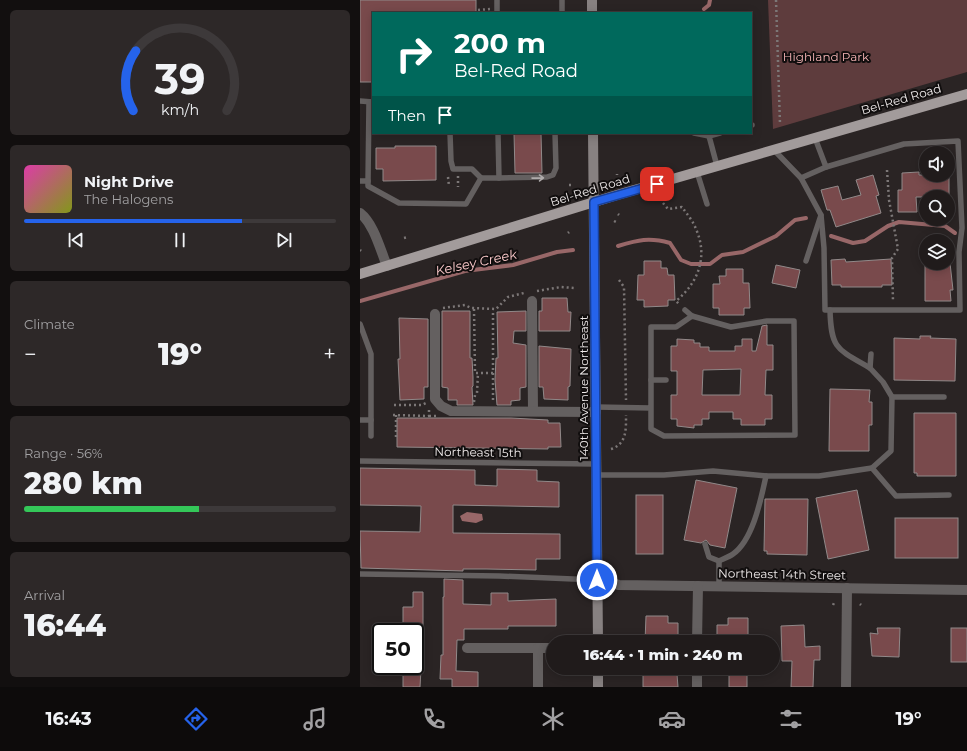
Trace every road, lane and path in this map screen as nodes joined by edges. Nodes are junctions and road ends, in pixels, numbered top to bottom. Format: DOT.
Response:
graph roads {
  1 [pos="497,0"];
  2 [pos="562,0"];
  3 [pos="592,0"];
  4 [pos="776,0"];
  5 [pos="489,9"];
  6 [pos="478,10"];
  7 [pos="497,12"];
  8 [pos="562,12"];
  9 [pos="592,12"];
  10 [pos="967,94"];
  11 [pos="360,102"];
  12 [pos="371,102"];
  13 [pos="780,124"];
  14 [pos="371,131"];
  15 [pos="450,134"];
  16 [pos="498,134"];
  17 [pos="555,134"];
  18 [pos="592,134"];
  19 [pos="699,134"];
  20 [pos="716,134"];
  21 [pos="709,136"];
  22 [pos="816,138"];
  23 [pos="774,150"];
  24 [pos="717,166"];
  25 [pos="826,167"];
  26 [pos="887,170"];
  27 [pos="697,172"];
  28 [pos="458,177"];
  29 [pos="448,178"];
  30 [pos="481,178"];
  31 [pos="499,178"];
  32 [pos="801,178"];
  33 [pos="360,181"];
  34 [pos="368,181"];
  35 [pos="449,186"];
  36 [pos="458,187"];
  37 [pos="594,202"];
  38 [pos="663,203"];
  39 [pos="707,204"];
  40 [pos="360,212"];
  41 [pos="821,215"];
  42 [pos="408,237"];
  43 [pos="404,238"];
  44 [pos="806,261"];
  45 [pos="387,266"];
  46 [pos="360,274"];
  47 [pos="619,280"];
  48 [pos="575,288"];
  49 [pos="531,295"];
  50 [pos="474,309"];
  51 [pos="685,310"];
  52 [pos="830,310"];
  53 [pos="893,310"];
  54 [pos="438,312"];
  55 [pos="493,313"];
  56 [pos="692,316"];
  57 [pos="360,324"];
  58 [pos="871,354"];
  59 [pos="870,368"];
  60 [pos="478,373"];
  61 [pos="493,373"];
  62 [pos="651,380"];
  63 [pos="666,380"];
  64 [pos="892,398"];
  65 [pos="944,398"];
  66 [pos="433,402"];
  67 [pos="394,405"];
  68 [pos="473,406"];
  69 [pos="626,408"];
  70 [pos="651,408"];
  71 [pos="596,410"];
  72 [pos="493,411"];
  73 [pos="533,411"];
  74 [pos="360,420"];
  75 [pos="371,420"];
  76 [pos="371,436"];
  77 [pos="396,437"];
  78 [pos="611,449"];
  79 [pos="360,461"];
  80 [pos="596,464"];
  81 [pos="872,468"];
  82 [pos="596,475"];
  83 [pos="766,476"];
  84 [pos="949,495"];
  85 [pos="705,544"];
  86 [pos="719,561"];
  87 [pos="360,574"];
  88 [pos="597,580"];
  89 [pos="698,586"];
  90 [pos="719,586"];
  91 [pos="847,588"];
  92 [pos="967,590"];
  93 [pos="598,635"];
  94 [pos="697,635"];
  95 [pos="466,648"];
  96 [pos="538,648"];
  97 [pos="546,648"];
  98 [pos="598,675"];
  99 [pos="697,675"];
  100 [pos="538,687"];
  101 [pos="598,687"];
  102 [pos="697,687"];
  103 [pos="846,687"];
  1 -- 7 [label="lane"];
  2 -- 8 [label="lane"];
  3 -- 9 [label="main road"];
  4 -- 13 [label="path"];
  5 -- 6 [label="path"];
  10 -- 22 [label="main road, Bel-Red Road"];
  11 -- 12 [label="lane"];
  12 -- 14 [label="lane"];
  14 -- 34 [label="lane"];
  15 -- 30 [label="lane"];
  16 -- 31 [label="lane"];
  31 -- 17 [label="lane, one-way"];
  18 -- 37 [label="main road, 140th Avenue Northeast"];
  19 -- 21 [label="lane"];
  20 -- 21 [label="lane"];
  21 -- 24 [label="lane"];
  22 -- 23 [label="main road, Bel-Red Road"];
  22 -- 25 [label="lane"];
  23 -- 24 [label="main road, Bel-Red Road"];
  23 -- 32 [label="lane"];
  24 -- 27 [label="main road, Bel-Red Road"];
  25 -- 32 [label="lane"];
  25 -- 53 [label="lane"];
  26 -- 53 [label="path"];
  27 -- 37 [label="main road, Bel-Red Road"];
  27 -- 39 [label="lane"];
  28 -- 36 [label="path"];
  29 -- 35 [label="path"];
  30 -- 31 [label="lane"];
  30 -- 34 [label="lane"];
  32 -- 41 [label="lane"];
  33 -- 34 [label="lane"];
  37 -- 45 [label="main road, Bel-Red Road"];
  37 -- 71 [label="main road, 140th Avenue Northeast"];
  38 -- 51 [label="path"];
  40 -- 45 [label="street"];
  41 -- 44 [label="lane"];
  41 -- 52 [label="lane"];
  42 -- 43 [label="path"];
  45 -- 46 [label="main road, Bel-Red Road"];
  47 -- 69 [label="path"];
  48 -- 49 [label="path"];
  49 -- 50 [label="path"];
  49 -- 73 [label="street"];
  50 -- 54 [label="path"];
  50 -- 60 [label="path"];
  51 -- 56 [label="lane"];
  52 -- 53 [label="lane"];
  52 -- 59 [label="lane"];
  54 -- 66 [label="street"];
  55 -- 61 [label="path"];
  56 -- 62 [label="lane"];
  56 -- 70 [label="lane"];
  57 -- 75 [label="lane"];
  58 -- 59 [label="lane"];
  59 -- 64 [label="lane"];
  60 -- 61 [label="path"];
  60 -- 68 [label="path"];
  61 -- 72 [label="path"];
  62 -- 63 [label="lane"];
  62 -- 70 [label="lane"];
  64 -- 65 [label="lane"];
  64 -- 81 [label="lane"];
  66 -- 67 [label="path"];
  66 -- 72 [label="street"];
  66 -- 77 [label="path"];
  69 -- 70 [label="lane"];
  69 -- 71 [label="lane"];
  69 -- 78 [label="path"];
  71 -- 73 [label="street"];
  71 -- 80 [label="main road, 140th Avenue Northeast"];
  72 -- 73 [label="street"];
  74 -- 75 [label="lane"];
  75 -- 76 [label="lane"];
  79 -- 80 [label="lane, Northeast 15th"];
  80 -- 82 [label="main road, 140th Avenue Northeast"];
  81 -- 83 [label="lane"];
  81 -- 84 [label="lane"];
  82 -- 83 [label="lane"];
  82 -- 88 [label="main road, 140th Avenue Northeast"];
  83 -- 86 [label="lane"];
  85 -- 86 [label="lane"];
  86 -- 90 [label="lane"];
  87 -- 88 [label="lane"];
  88 -- 89 [label="street, Northeast 14th Street"];
  88 -- 93 [label="main road, 140th Avenue Northeast"];
  89 -- 90 [label="street, Northeast 14th Street"];
  89 -- 94 [label="street"];
  90 -- 91 [label="street, Northeast 14th Street"];
  91 -- 92 [label="street, Northeast 14th Street"];
  91 -- 103 [label="street"];
  95 -- 96 [label="street"];
  96 -- 97 [label="street"];
  96 -- 100 [label="street"];
  98 -- 101 [label="main road"];
  99 -- 102 [label="street"];
}
